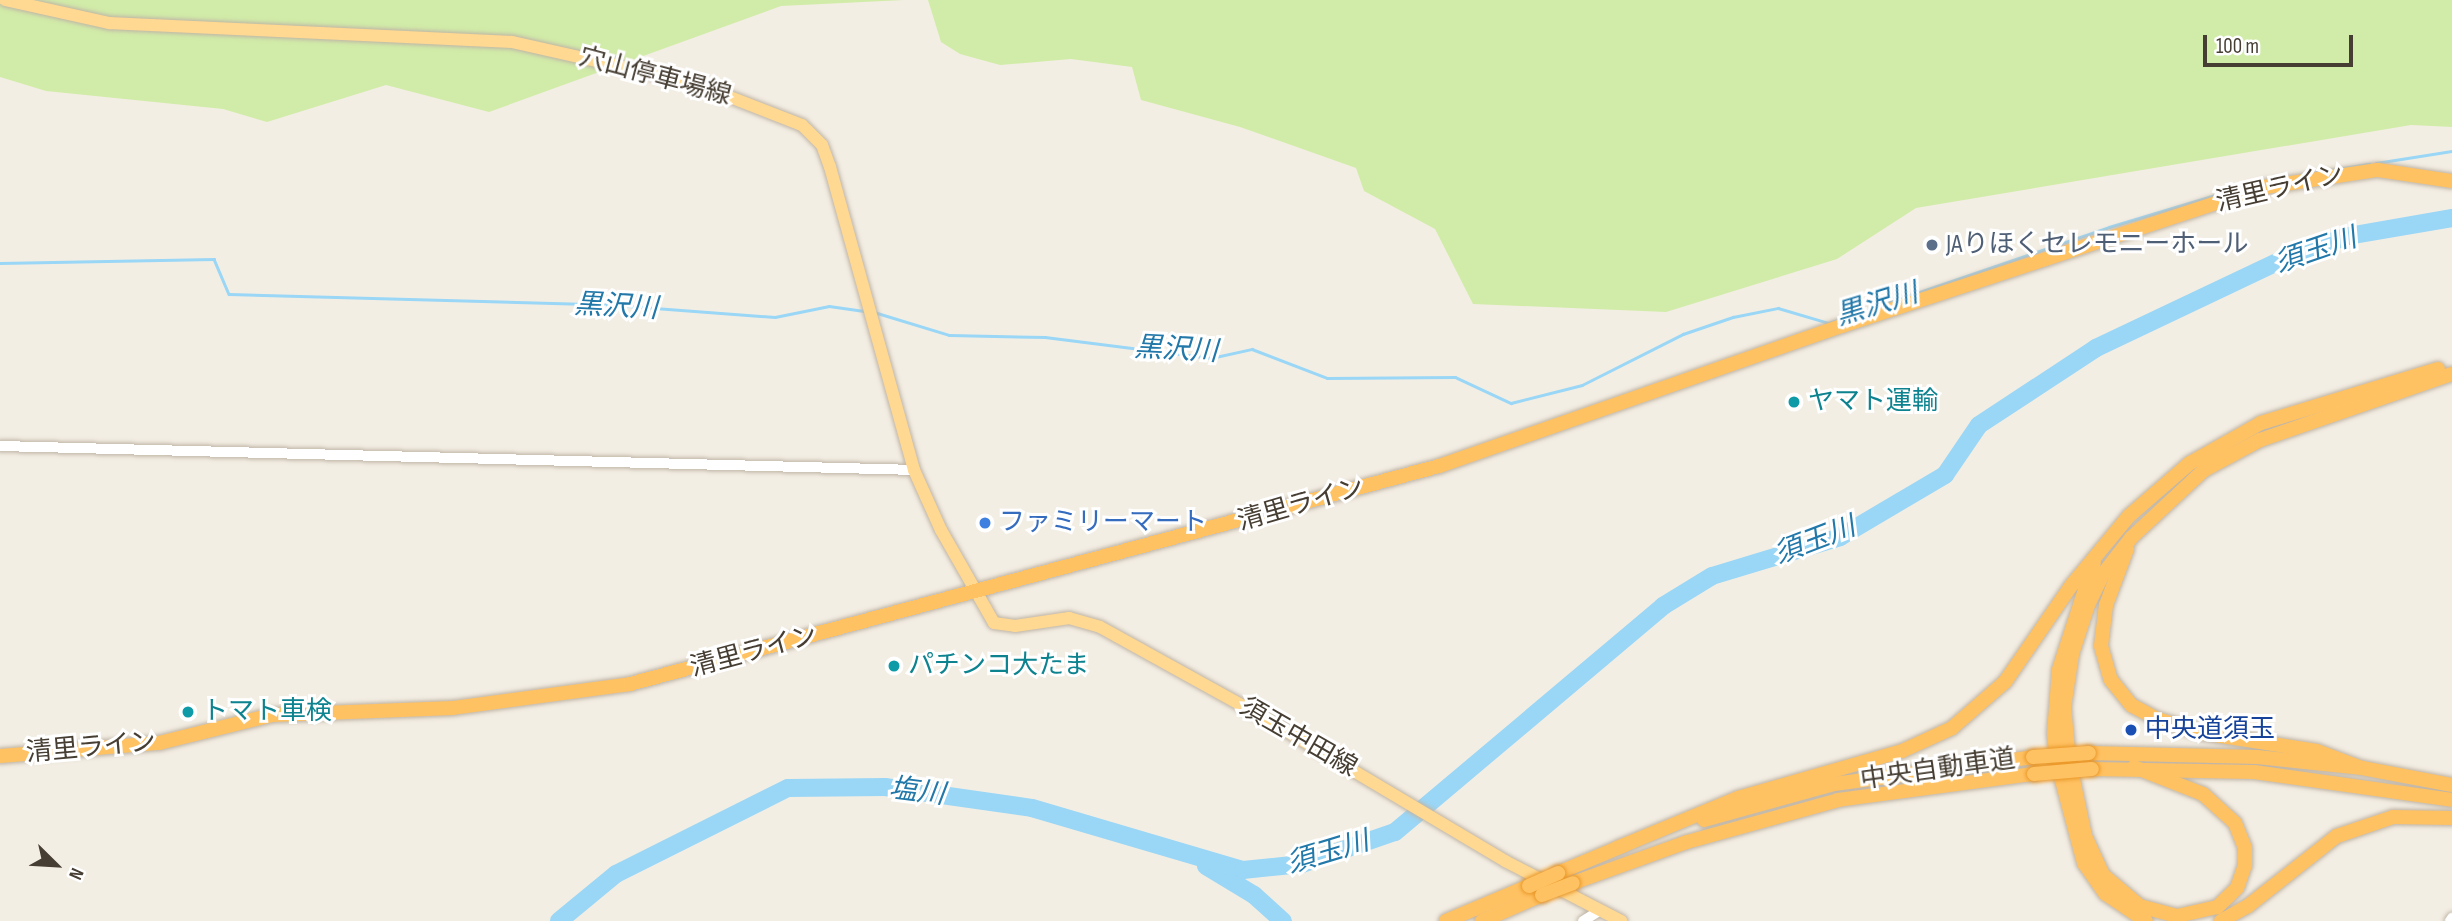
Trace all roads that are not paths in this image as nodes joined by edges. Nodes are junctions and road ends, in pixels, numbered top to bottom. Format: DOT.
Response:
graph roads {
  1 [pos="5,0"];
  2 [pos="2447,180"];
  3 [pos="2452,366"];
  4 [pos="2452,374"];
  5 [pos="2348,402"];
  6 [pos="0,446"];
  7 [pos="914,470"];
  8 [pos="2131,538"];
  9 [pos="2098,551"];
  10 [pos="976,592"];
  11 [pos="0,756"];
  12 [pos="2134,767"];
  13 [pos="2362,768"];
  14 [pos="2452,785"];
  15 [pos="2452,800"];
  16 [pos="2452,818"];
  17 [pos="1617,848"];
  18 [pos="1599,911"];
  19 [pos="1446,921"];
  20 [pos="1482,921"];
  21 [pos="1583,921"];
  22 [pos="1621,921"];
  23 [pos="2146,921"];
  24 [pos="2221,921"];
  1 -- 7 [label="main road, 穴山停車場線"];
  2 -- 10 [label="highway, 清里ライン"];
  3 -- 5 [label="highway"];
  4 -- 5 [label="highway"];
  5 -- 8 [label="highway"];
  5 -- 9 [label="highway"];
  6 -- 7 [label="street"];
  7 -- 10 [label="main road, 穴山停車場線"];
  8 -- 12 [label="highway"];
  8 -- 13 [label="highway"];
  9 -- 17 [label="highway"];
  9 -- 23 [label="highway"];
  10 -- 11 [label="highway, 清里ライン"];
  10 -- 18 [label="main road, 須玉中田線"];
  12 -- 15 [label="highway, 中央自動車道"];
  12 -- 20 [label="highway, 中央自動車道, bridge"];
  13 -- 14 [label="highway, 中央自動車道"];
  13 -- 17 [label="highway, 中央自動車道, bridge"];
  16 -- 24 [label="highway"];
  17 -- 19 [label="highway, 中央自動車道, bridge"];
  18 -- 21 [label="street"];
  18 -- 22 [label="main road, 須玉中田線"];
}
